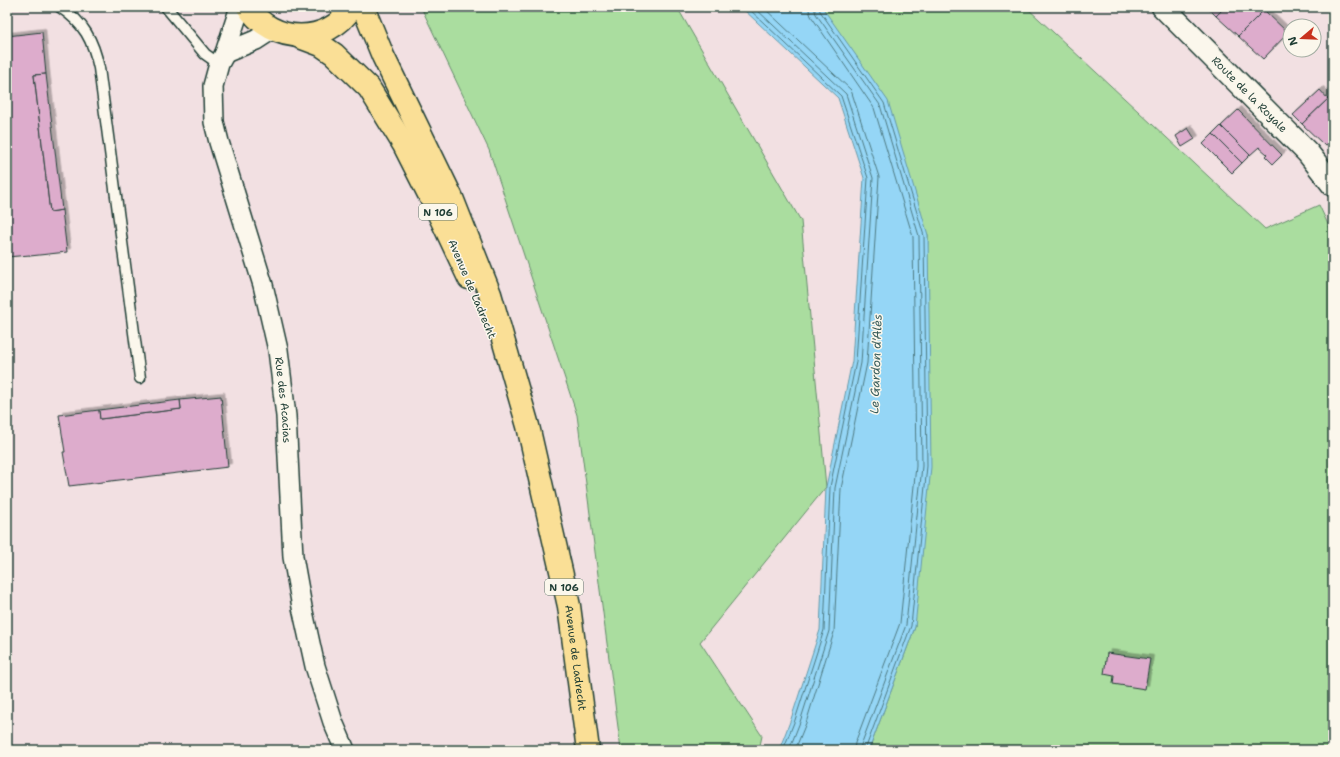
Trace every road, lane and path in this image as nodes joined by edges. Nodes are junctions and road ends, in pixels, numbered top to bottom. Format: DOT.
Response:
graph roads {
  1 [pos="60,7"];
  2 [pos="166,7"];
  3 [pos="240,7"];
  4 [pos="248,7"];
  5 [pos="352,7"];
  6 [pos="365,7"];
  7 [pos="1163,7"];
  8 [pos="273,29"];
  9 [pos="297,36"];
  10 [pos="222,59"];
  11 [pos="1333,185"];
  12 [pos="140,378"];
  13 [pos="528,426"];
  14 [pos="345,750"];
  15 [pos="588,750"];
  1 -- 12 [label="lane"];
  2 -- 10 [label="lane"];
  3 -- 10 [label="street, Rue des Acacias"];
  4 -- 8 [label="main road"];
  5 -- 9 [label="main road"];
  6 -- 13 [label="main road, Avenue de Ladrecht / N 106"];
  7 -- 11 [label="main road, Route de la Royale"];
  8 -- 9 [label="main road"];
  8 -- 10 [label="street"];
  9 -- 13 [label="main road, Avenue de Ladrecht / N 106"];
  10 -- 14 [label="street, Rue des Acacias"];
  13 -- 15 [label="main road, Avenue de Ladrecht / N 106"];
}
